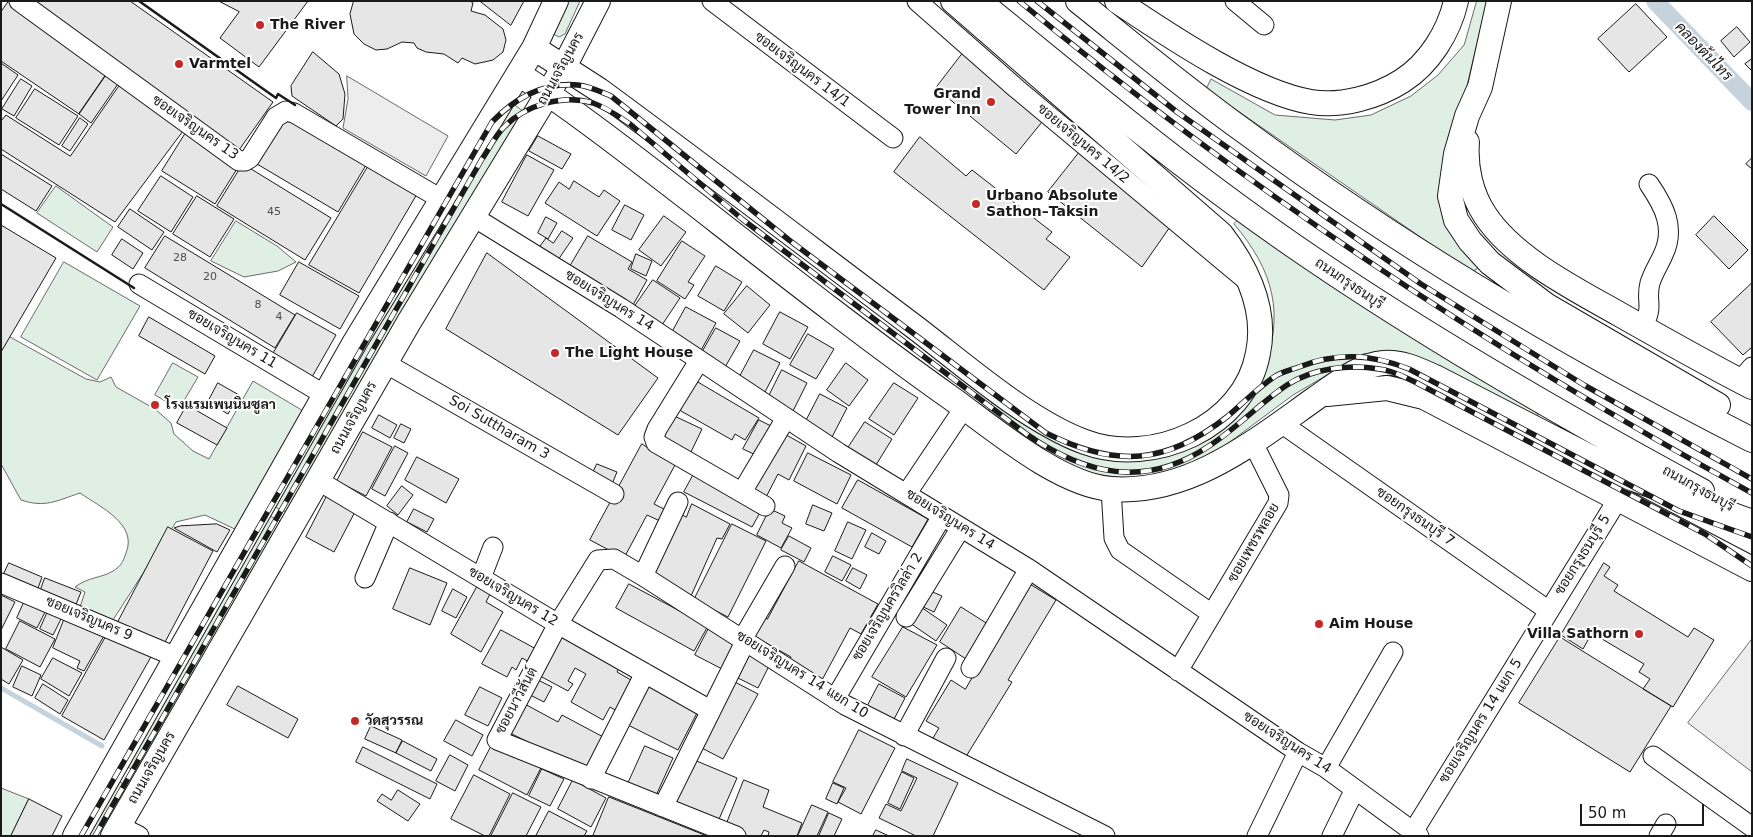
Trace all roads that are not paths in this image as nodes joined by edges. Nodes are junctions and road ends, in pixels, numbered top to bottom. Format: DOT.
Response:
graph roads {
  1 [pos="19,1"];
  2 [pos="556,1"];
  3 [pos="598,1"];
  4 [pos="712,1"];
  5 [pos="917,1"];
  6 [pos="953,1"];
  7 [pos="979,1"];
  8 [pos="1078,1"];
  9 [pos="1117,1"];
  10 [pos="1235,1"];
  11 [pos="1456,1"];
  12 [pos="1499,1"];
  13 [pos="1264,25"];
  14 [pos="534,48"];
  15 [pos="564,67"];
  16 [pos="519,74"];
  17 [pos="1480,87"];
  18 [pos="548,93"];
  19 [pos="893,138"];
  20 [pos="1649,184"];
  21 [pos="441,199"];
  22 [pos="472,216"];
  23 [pos="139,284"];
  24 [pos="1251,284"];
  25 [pos="1642,327"];
  26 [pos="700,361"];
  27 [pos="385,363"];
  28 [pos="983,378"];
  29 [pos="1748,378"];
  30 [pos="325,395"];
  31 [pos="1320,395"];
  32 [pos="964,408"];
  33 [pos="786,418"];
  34 [pos="1281,423"];
  35 [pos="1752,424"];
  36 [pos="1752,440"];
  37 [pos="1253,443"];
  38 [pos="319,481"];
  39 [pos="1111,489"];
  40 [pos="742,492"];
  41 [pos="907,493"];
  42 [pos="614,494"];
  43 [pos="1618,499"];
  44 [pos="678,502"];
  45 [pos="262,506"];
  46 [pos="765,506"];
  47 [pos="942,516"];
  48 [pos="1752,520"];
  49 [pos="389,522"];
  50 [pos="295,523"];
  51 [pos="960,529"];
  52 [pos="493,547"];
  53 [pos="785,566"];
  54 [pos="1029,569"];
  55 [pos="1752,569"];
  56 [pos="643,576"];
  57 [pos="365,578"];
  58 [pos="482,578"];
  59 [pos="1,583"];
  60 [pos="1549,611"];
  61 [pos="1212,614"];
  62 [pos="906,617"];
  63 [pos="558,624"];
  64 [pos="745,639"];
  65 [pos="1393,652"];
  66 [pos="176,656"];
  67 [pos="946,658"];
  68 [pos="971,668"];
  69 [pos="1178,671"];
  70 [pos="645,673"];
  71 [pos="835,699"];
  72 [pos="710,710"];
  73 [pos="904,736"];
  74 [pos="1298,752"];
  75 [pos="1653,756"];
  76 [pos="1326,768"];
  77 [pos="111,770"];
  78 [pos="591,779"];
  79 [pos="141,786"];
  80 [pos="1355,789"];
  81 [pos="663,807"];
  82 [pos="1752,827"];
  83 [pos="124,832"];
  84 [pos="1416,834"];
  85 [pos="75,836"];
  86 [pos="736,836"];
  87 [pos="1105,836"];
  88 [pos="1257,836"];
  89 [pos="1332,836"];
  1 -- 21 [label="street, ซอยเจริญนคร 13"];
  2 -- 14 [label="main road"];
  3 -- 15 [label="main road, ถนนเจริญนคร"];
  4 -- 19 [label="street, ซอยเจริญนคร 14/1"];
  5 -- 24 [label="street, ซอยเจริญนคร 14/2"];
  6 -- 24 [label="main road"];
  7 -- 48 [label="main road, ถนนกรุงธนบุรี"];
  8 -- 36 [label="main road"];
  9 -- 11 [label="main road"];
  10 -- 13 [label="street"];
  12 -- 17 [label="main road"];
  14 -- 15 [label="main road"];
  14 -- 16 [label="main road"];
  15 -- 18 [label="main road, ถนนเจริญนคร"];
  15 -- 28 [label="main road"];
  16 -- 18 [label="main road"];
  16 -- 21 [label="main road"];
  17 -- 25 [label="main road"];
  17 -- 35 [label="main road"];
  18 -- 22 [label="main road, ถนนเจริญนคร"];
  18 -- 32 [label="main road"];
  20 -- 25 [label="street"];
  21 -- 30 [label="main road"];
  22 -- 26 [label="street, ซอยเจริญนคร 14"];
  22 -- 27 [label="main road, ถนนเจริญนคร"];
  23 -- 30 [label="street, ซอยเจริญนคร 11"];
  24 -- 28 [label="main road"];
  25 -- 29 [label="main road"];
  26 -- 33 [label="street, ซอยเจริญนคร 14"];
  26 -- 40 [label="street"];
  27 -- 38 [label="main road, ถนนเจริญนคร"];
  27 -- 42 [label="street, Soi Suttharam 3"];
  28 -- 32 [label="main road"];
  30 -- 45 [label="main road"];
  31 -- 34 [label="main road"];
  31 -- 43 [label="main road"];
  31 -- 48 [label="main road"];
  32 -- 39 [label="main road"];
  32 -- 41 [label="street"];
  33 -- 40 [label="street"];
  33 -- 41 [label="street, ซอยเจริญนคร 14"];
  34 -- 37 [label="main road"];
  34 -- 60 [label="street, ซอยกรุงธนบุรี 7"];
  37 -- 39 [label="main road"];
  37 -- 61 [label="street, ซอยเพชรพลอย"];
  38 -- 49 [label="street, ซอยเจริญนคร 12"];
  38 -- 50 [label="main road, ถนนเจริญนคร"];
  39 -- 61 [label="street"];
  40 -- 46 [label="street"];
  41 -- 47 [label="street, ซอยเจริญนคร 14"];
  43 -- 55 [label="main road"];
  43 -- 60 [label="street, ซอยกรุงธนบุรี 5"];
  44 -- 56 [label="street"];
  45 -- 50 [label="main road"];
  45 -- 66 [label="main road"];
  47 -- 51 [label="street, ซอยเจริญนคร 14"];
  47 -- 71 [label="street, ซอยเจริญนครวิลล่า 2"];
  49 -- 57 [label="street"];
  49 -- 58 [label="street, ซอยเจริญนคร 12"];
  50 -- 79 [label="main road, ถนนเจริญนคร"];
  51 -- 54 [label="street, ซอยเจริญนคร 14"];
  51 -- 62 [label="street"];
  52 -- 58 [label="street"];
  53 -- 64 [label="street"];
  54 -- 68 [label="street"];
  54 -- 69 [label="street, ซอยเจริญนคร 14"];
  56 -- 63 [label="street, ซอยเจริญนคร 14 แยก 10"];
  56 -- 64 [label="street, ซอยเจริญนคร 14 แยก 10"];
  58 -- 63 [label="street, ซอยเจริญนคร 12"];
  59 -- 66 [label="street, ซอยเจริญนคร 9"];
  60 -- 84 [label="street, ซอยเจริญนคร 14 แยก 5"];
  61 -- 69 [label="street, ซอยเพชรพลอย"];
  63 -- 70 [label="street, ซอยเจริญนคร 12"];
  63 -- 78 [label="street, ซอยนาวีสันต์"];
  64 -- 71 [label="street, ซอยเจริญนคร 14 แยก 10"];
  64 -- 72 [label="street"];
  65 -- 76 [label="street"];
  66 -- 77 [label="main road"];
  67 -- 73 [label="street"];
  69 -- 74 [label="street, ซอยเจริญนคร 14"];
  70 -- 72 [label="street, ซอยเจริญนคร 12"];
  70 -- 78 [label="street"];
  71 -- 73 [label="street, ซอยเจริญนคร 14 แยก 10"];
  72 -- 81 [label="street"];
  73 -- 87 [label="street, ซอยเจริญนคร 14 แยก 10"];
  74 -- 76 [label="street, ซอยเจริญนคร 14"];
  74 -- 88 [label="street"];
  75 -- 82 [label="street"];
  76 -- 80 [label="street, ซอยเจริญนคร 14"];
  77 -- 79 [label="main road"];
  77 -- 85 [label="main road"];
  78 -- 81 [label="street, ซอยนาวีสันต์"];
  79 -- 83 [label="main road, ถนนเจริญนคร"];
  80 -- 84 [label="street, ซอยเจริญนคร 14"];
  80 -- 89 [label="street"];
  81 -- 86 [label="street, ซอยนาวีสันต์"];
}
